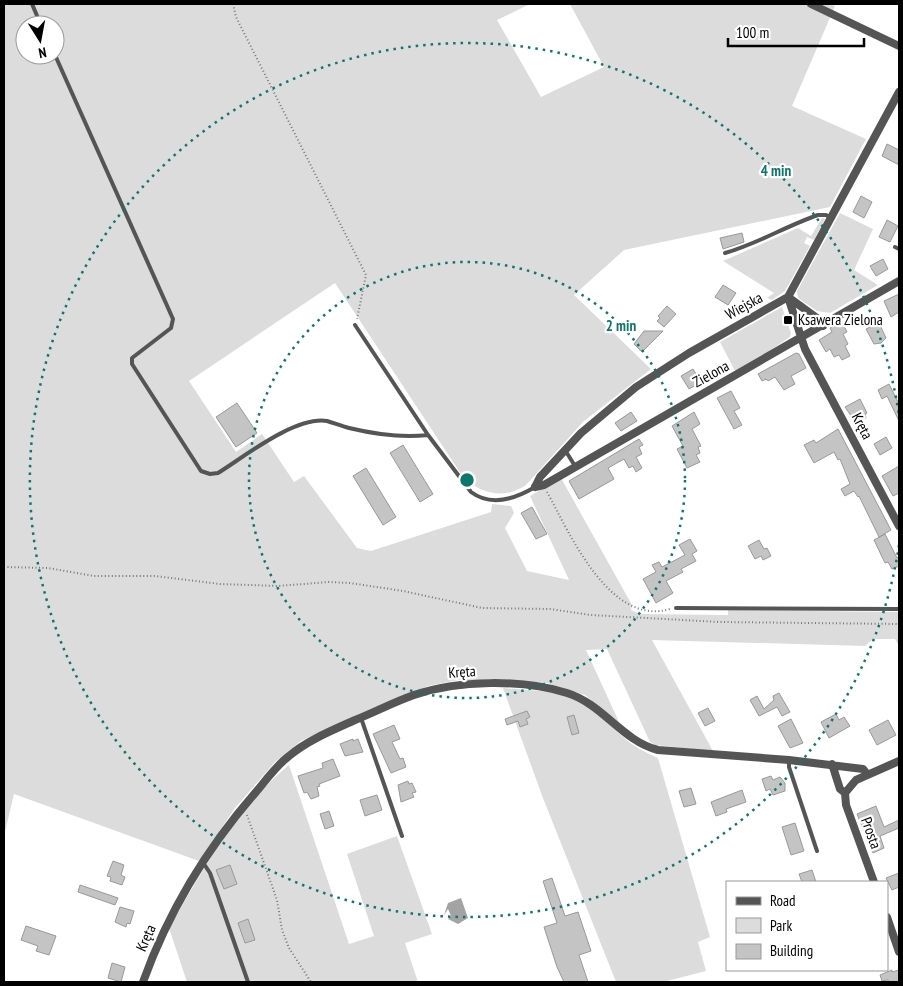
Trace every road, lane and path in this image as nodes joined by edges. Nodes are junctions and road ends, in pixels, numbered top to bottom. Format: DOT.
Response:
graph roads {
  1 [pos="234,4"];
  2 [pos="811,4"];
  3 [pos="899,46"];
  4 [pos="59,65"];
  5 [pos="899,92"];
  6 [pos="832,218"];
  7 [pos="726,253"];
  8 [pos="899,281"];
  9 [pos="788,297"];
  10 [pos="355,325"];
  11 [pos="823,326"];
  12 [pos="800,339"];
  13 [pos="428,435"];
  14 [pos="565,450"];
  15 [pos="575,466"];
  16 [pos="544,485"];
  17 [pos="535,487"];
  18 [pos="899,526"];
  19 [pos="4,567"];
  20 [pos="676,608"];
  21 [pos="899,609"];
  22 [pos="899,624"];
  23 [pos="361,718"];
  24 [pos="789,760"];
  25 [pos="899,761"];
  26 [pos="832,764"];
  27 [pos="867,774"];
  28 [pos="845,793"];
  29 [pos="243,807"];
  30 [pos="402,836"];
  31 [pos="817,851"];
  32 [pos="204,864"];
  33 [pos="874,881"];
  34 [pos="888,920"];
  35 [pos="899,952"];
  36 [pos="143,982"];
  37 [pos="248,982"];
  38 [pos="311,982"];
  1 -- 10 [label="path"];
  2 -- 3 [label="street"];
  4 -- 13 [label="lane"];
  5 -- 6 [label="street"];
  6 -- 7 [label="lane"];
  6 -- 9 [label="street"];
  8 -- 11 [label="street, Zielona"];
  9 -- 11 [label="street"];
  9 -- 12 [label="street, Kręta"];
  9 -- 14 [label="street, Wiejska"];
  10 -- 13 [label="lane"];
  11 -- 12 [label="street, Zielona"];
  12 -- 15 [label="street, Zielona"];
  12 -- 18 [label="street, Kręta"];
  13 -- 17 [label="lane"];
  14 -- 15 [label="lane"];
  14 -- 17 [label="street, Wiejska"];
  15 -- 16 [label="street, Zielona"];
  16 -- 17 [label="street, Zielona"];
  16 -- 20 [label="path"];
  19 -- 22 [label="path"];
  20 -- 21 [label="lane"];
  23 -- 24 [label="street, Kręta"];
  23 -- 29 [label="street, Kręta"];
  23 -- 30 [label="lane"];
  24 -- 26 [label="street, Kręta"];
  24 -- 31 [label="lane"];
  25 -- 27 [label="street"];
  26 -- 27 [label="street, Kręta"];
  26 -- 28 [label="street, Prosta"];
  27 -- 28 [label="street"];
  28 -- 33 [label="street, Prosta"];
  29 -- 32 [label="street, Kręta"];
  29 -- 38 [label="path"];
  32 -- 36 [label="street, Kręta"];
  32 -- 37 [label="lane"];
  34 -- 35 [label="street"];
}
